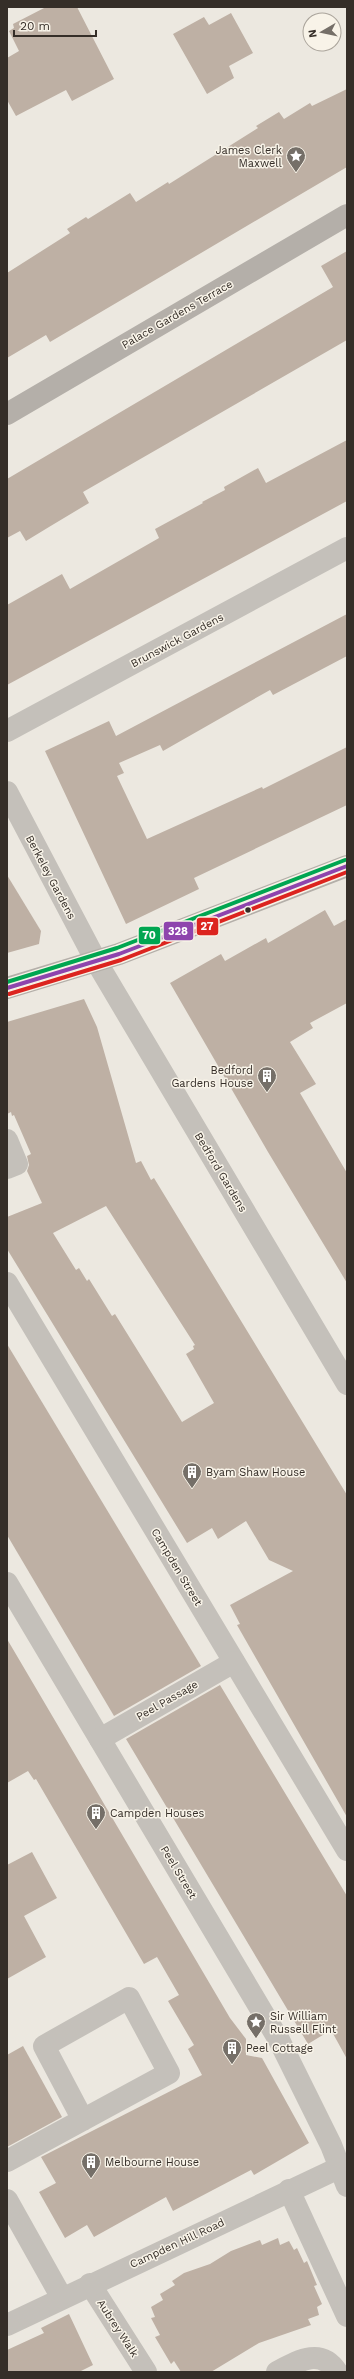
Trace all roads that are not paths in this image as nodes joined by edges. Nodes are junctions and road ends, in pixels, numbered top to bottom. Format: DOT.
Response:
graph roads {
  1 [pos="347,215"];
  2 [pos="7,414"];
  3 [pos="347,548"];
  4 [pos="7,731"];
  5 [pos="7,792"];
  6 [pos="347,866"];
  7 [pos="96,961"];
  8 [pos="7,988"];
  9 [pos="7,1140"];
  10 [pos="7,1168"];
  11 [pos="7,1283"];
  12 [pos="347,1384"];
  13 [pos="7,1583"];
  14 [pos="234,1662"];
  15 [pos="100,1739"];
  16 [pos="347,1850"];
  17 [pos="83,2120"];
  18 [pos="7,2161"];
  19 [pos="345,2172"];
  20 [pos="289,2190"];
  21 [pos="7,2200"];
  22 [pos="90,2284"];
  23 [pos="62,2298"];
  24 [pos="347,2316"];
  25 [pos="7,2325"];
  26 [pos="146,2372"];
  27 [pos="277,2372"];
  28 [pos="337,2372"];
  1 -- 2 [label="main road, Palace Gardens Terrace"];
  3 -- 4 [label="street, Brunswick Gardens"];
  5 -- 7 [label="street, Berkeley Gardens"];
  6 -- 7 [label="main road"];
  7 -- 8 [label="main road"];
  7 -- 12 [label="street, Bedford Gardens"];
  9 -- 10 [label="street"];
  11 -- 14 [label="street, Campden Street"];
  13 -- 15 [label="street, Peel Street"];
  14 -- 15 [label="street, Peel Passage"];
  14 -- 16 [label="street, Campden Street"];
  15 -- 19 [label="street, Peel Street"];
  17 -- 17 [label="street"];
  17 -- 18 [label="street"];
  19 -- 20 [label="street, Campden Hill Road"];
  20 -- 22 [label="street, Campden Hill Road"];
  20 -- 24 [label="street"];
  21 -- 23 [label="street"];
  22 -- 23 [label="street, Campden Hill Road"];
  22 -- 26 [label="street, Aubrey Walk"];
  23 -- 25 [label="street, Campden Hill Road"];
  27 -- 28 [label="street"];
}
